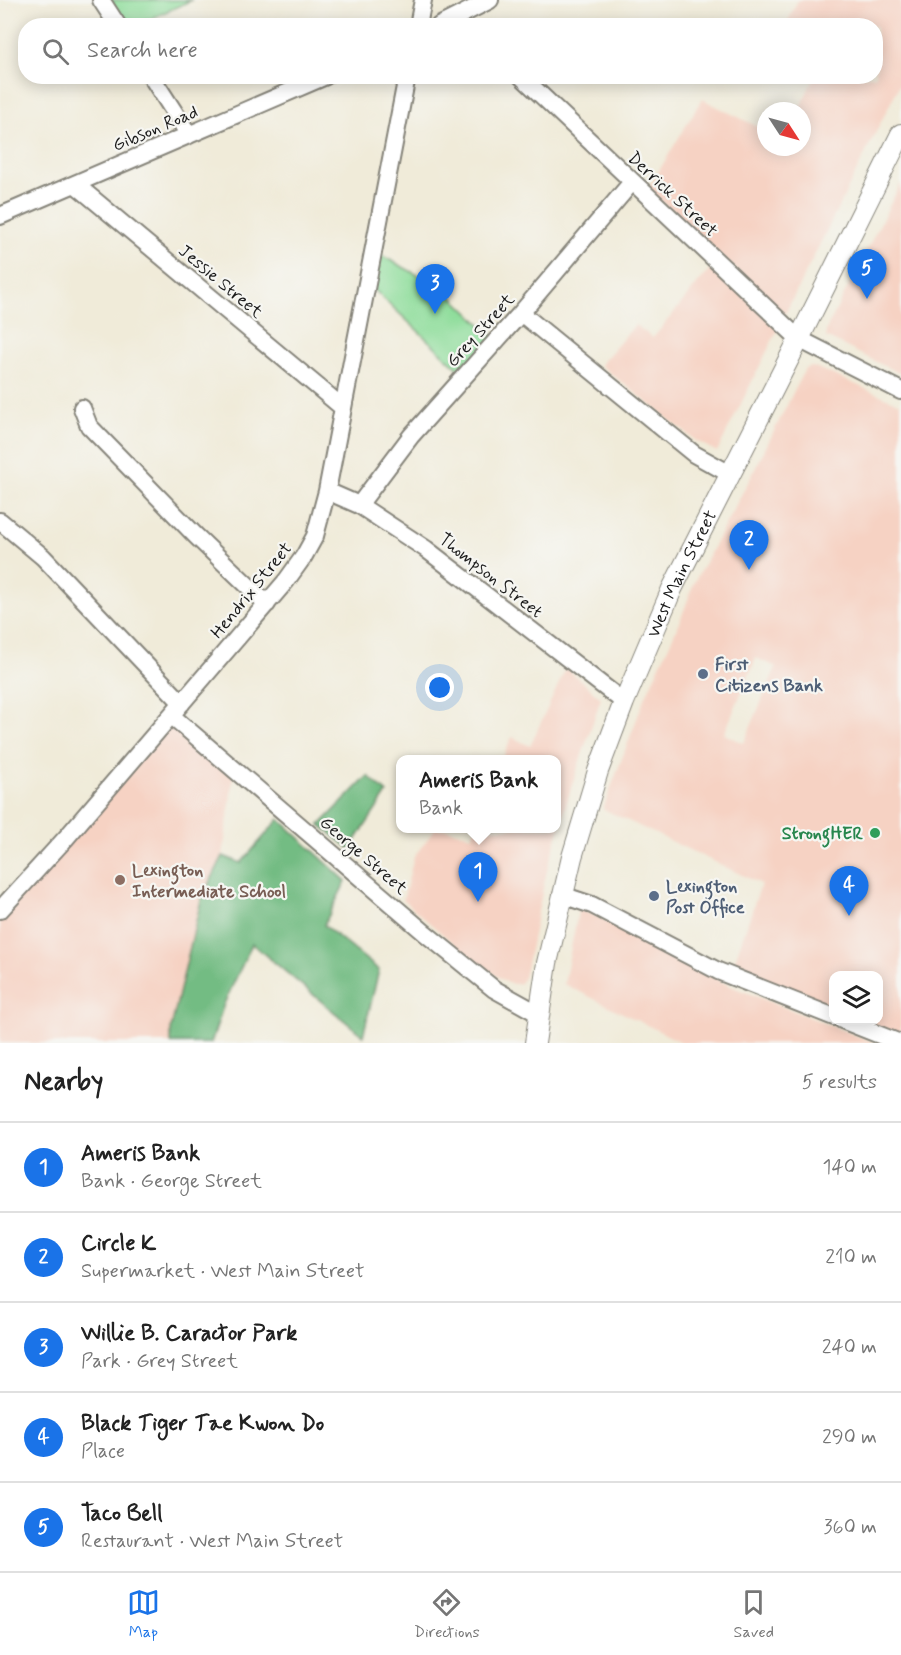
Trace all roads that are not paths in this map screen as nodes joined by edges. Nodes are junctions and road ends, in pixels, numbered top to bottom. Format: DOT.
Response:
graph roads {
  1 [pos="101,0"];
  2 [pos="423,0"];
  3 [pos="490,0"];
  4 [pos="113,18"];
  5 [pos="420,18"];
  6 [pos="459,18"];
  7 [pos="156,84"];
  8 [pos="307,84"];
  9 [pos="406,84"];
  10 [pos="529,84"];
  11 [pos="901,134"];
  12 [pos="189,135"];
  13 [pos="632,182"];
  14 [pos="75,184"];
  15 [pos="0,216"];
  16 [pos="520,314"];
  17 [pos="799,339"];
  18 [pos="901,392"];
  19 [pos="342,407"];
  20 [pos="82,408"];
  21 [pos="730,474"];
  22 [pos="327,491"];
  23 [pos="359,506"];
  24 [pos="0,521"];
  25 [pos="267,604"];
  26 [pos="624,702"];
  27 [pos="177,710"];
  28 [pos="562,895"];
  29 [pos="0,910"];
  30 [pos="539,1014"];
  31 [pos="829,1015"];
  32 [pos="855,1025"];
  33 [pos="535,1043"];
  34 [pos="900,1043"];
  1 -- 4 [label="street"];
  2 -- 5 [label="street"];
  3 -- 6 [label="street"];
  7 -- 12 [label="street"];
  8 -- 12 [label="street, Gibson Road"];
  9 -- 19 [label="street, Hendrix Street"];
  10 -- 13 [label="street, Derrick Street"];
  11 -- 17 [label="main road, West Main Street"];
  12 -- 14 [label="street, Gibson Road"];
  13 -- 16 [label="street, Grey Street"];
  13 -- 17 [label="street, Derrick Street"];
  14 -- 15 [label="street, Gibson Road"];
  14 -- 19 [label="street, Jessie Street"];
  16 -- 21 [label="street"];
  16 -- 23 [label="street, Grey Street"];
  17 -- 18 [label="street, Derrick Street"];
  17 -- 21 [label="main road, West Main Street"];
  19 -- 22 [label="street, Hendrix Street"];
  20 -- 25 [label="street"];
  21 -- 26 [label="main road, West Main Street"];
  22 -- 23 [label="street, Thompson Street"];
  22 -- 25 [label="street, Hendrix Street"];
  23 -- 26 [label="street, Thompson Street"];
  24 -- 27 [label="street, George Street"];
  25 -- 27 [label="street, Hendrix Street"];
  26 -- 28 [label="main road, West Main Street"];
  27 -- 29 [label="street, Hendrix Street"];
  27 -- 30 [label="street, George Street"];
  28 -- 30 [label="main road, West Main Street"];
  28 -- 31 [label="street"];
  30 -- 33 [label="main road, West Main Street"];
  32 -- 34 [label="street"];
}
